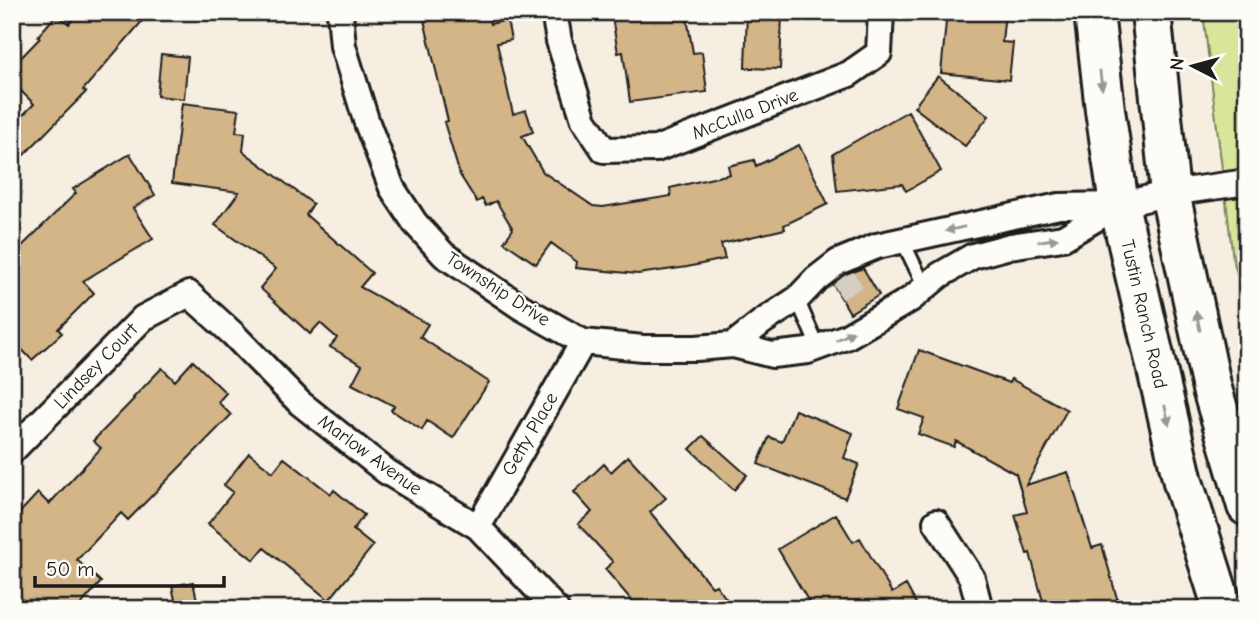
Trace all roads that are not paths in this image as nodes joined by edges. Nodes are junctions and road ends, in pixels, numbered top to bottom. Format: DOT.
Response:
graph roads {
  1 [pos="340,12"];
  2 [pos="554,12"];
  3 [pos="881,12"];
  4 [pos="1094,12"];
  5 [pos="1151,12"];
  6 [pos="1247,182"];
  7 [pos="1170,193"];
  8 [pos="1119,205"];
  9 [pos="902,240"];
  10 [pos="877,246"];
  11 [pos="865,271"];
  12 [pos="925,287"];
  13 [pos="836,289"];
  14 [pos="189,294"];
  15 [pos="800,295"];
  16 [pos="583,342"];
  17 [pos="733,345"];
  18 [pos="818,347"];
  19 [pos="12,451"];
  20 [pos="1247,506"];
  21 [pos="936,523"];
  22 [pos="478,527"];
  23 [pos="556,609"];
  24 [pos="979,609"];
  25 [pos="1223,609"];
  1 -- 16 [label="street, Township Drive"];
  2 -- 3 [label="street, McCulla Drive"];
  4 -- 8 [label="main road, Tustin Ranch Road, one-way"];
  5 -- 7 [label="main road"];
  6 -- 7 [label="street"];
  7 -- 8 [label="street, Township Drive"];
  20 -- 7 [label="main road, one-way"];
  8 -- 9 [label="street, Township Drive, one-way"];
  12 -- 8 [label="street, Township Drive, one-way"];
  8 -- 25 [label="main road, Tustin Ranch Road, one-way"];
  9 -- 10 [label="street, Township Drive"];
  9 -- 12 [label="lane"];
  10 -- 11 [label="street"];
  10 -- 15 [label="street, Township Drive"];
  18 -- 12 [label="street, Township Drive, one-way"];
  13 -- 15 [label="street, Township Drive"];
  14 -- 19 [label="street, Lindsey Court"];
  14 -- 22 [label="street, Marlow Avenue"];
  15 -- 17 [label="street, Township Drive"];
  15 -- 18 [label="lane"];
  16 -- 17 [label="street, Township Drive"];
  16 -- 22 [label="street, Getty Place"];
  17 -- 18 [label="street, Township Drive"];
  21 -- 24 [label="street"];
  22 -- 23 [label="street, Marlow Avenue"];
}
